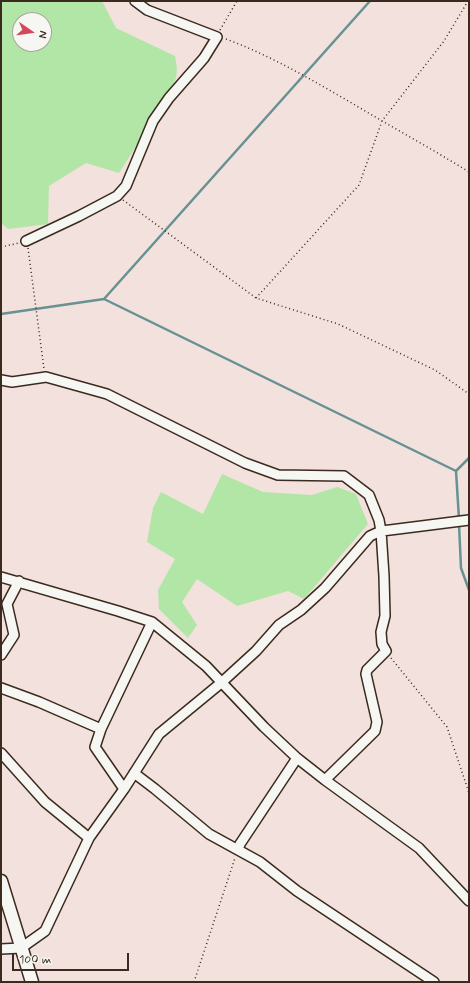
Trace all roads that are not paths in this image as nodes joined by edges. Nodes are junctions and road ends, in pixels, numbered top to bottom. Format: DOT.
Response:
graph roads {
  1 [pos="136,1"];
  2 [pos="26,240"];
  3 [pos="1,380"];
  4 [pos="469,520"];
  5 [pos="381,531"];
  6 [pos="1,577"];
  7 [pos="19,581"];
  8 [pos="152,622"];
  9 [pos="1,654"];
  10 [pos="221,683"];
  11 [pos="1,688"];
  12 [pos="101,729"];
  13 [pos="1,753"];
  14 [pos="297,758"];
  15 [pos="134,773"];
  16 [pos="325,780"];
  17 [pos="124,789"];
  18 [pos="89,838"];
  19 [pos="238,850"];
  20 [pos="1,881"];
  21 [pos="469,901"];
  22 [pos="21,948"];
  23 [pos="1,949"];
  24 [pos="32,982"];
  25 [pos="434,982"];
  1 -- 2 [label="street"];
  3 -- 5 [label="street"];
  4 -- 5 [label="street"];
  5 -- 10 [label="street"];
  5 -- 16 [label="street"];
  6 -- 7 [label="street"];
  7 -- 8 [label="street"];
  7 -- 9 [label="street"];
  8 -- 10 [label="street"];
  8 -- 12 [label="street"];
  10 -- 14 [label="street"];
  10 -- 15 [label="street"];
  11 -- 12 [label="street"];
  12 -- 17 [label="street"];
  13 -- 18 [label="street"];
  14 -- 16 [label="street"];
  14 -- 19 [label="street"];
  15 -- 17 [label="street"];
  15 -- 19 [label="street"];
  16 -- 21 [label="street"];
  17 -- 18 [label="street"];
  18 -- 22 [label="street"];
  19 -- 25 [label="street"];
  20 -- 22 [label="main road"];
  22 -- 23 [label="street"];
  22 -- 24 [label="main road"];
}
